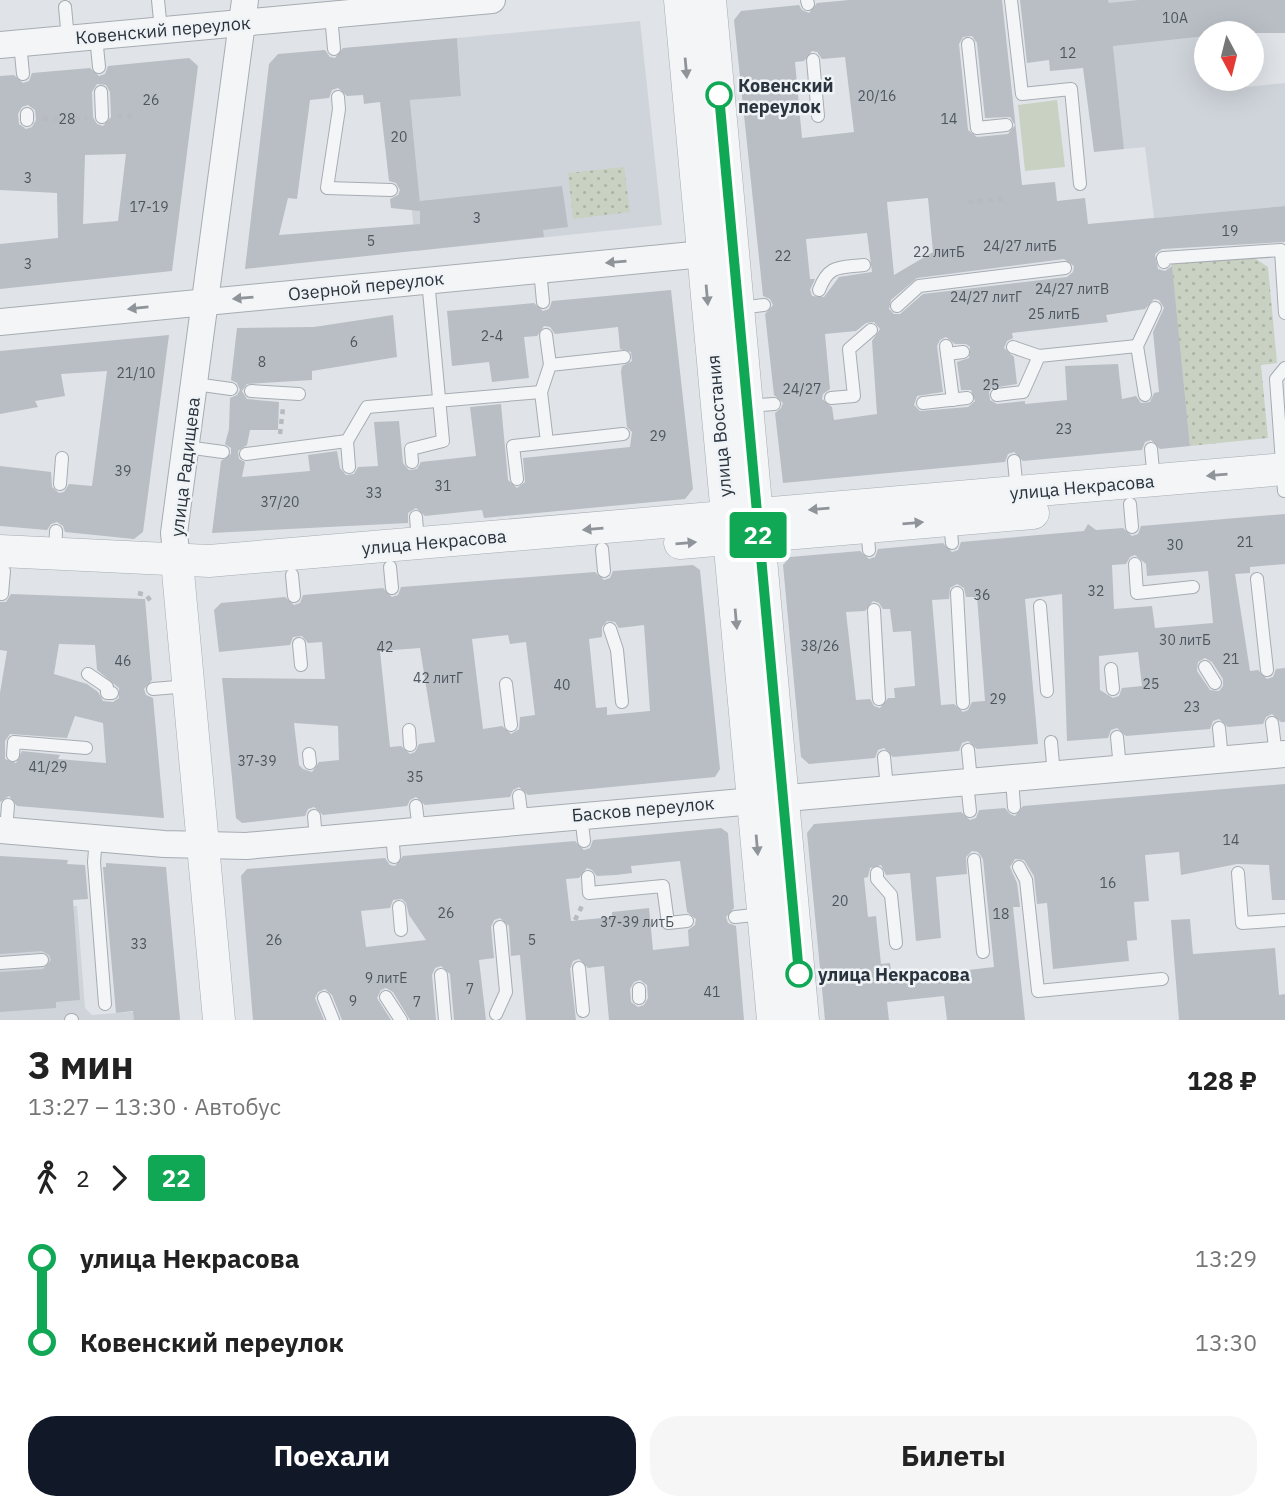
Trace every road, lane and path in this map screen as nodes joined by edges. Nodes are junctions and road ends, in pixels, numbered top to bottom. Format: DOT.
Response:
graph roads {
  1 [pos="158,0"];
  2 [pos="492,0"];
  3 [pos="680,0"];
  4 [pos="710,0"];
  5 [pos="1011,0"];
  6 [pos="65,7"];
  7 [pos="244,11"];
  8 [pos="331,15"];
  9 [pos="161,30"];
  10 [pos="96,36"];
  11 [pos="68,39"];
  12 [pos="5,41"];
  13 [pos="968,44"];
  14 [pos="334,49"];
  15 [pos="813,60"];
  16 [pos="99,67"];
  17 [pos="23,74"];
  18 [pos="101,92"];
  19 [pos="338,97"];
  20 [pos="818,116"];
  21 [pos="102,117"];
  22 [pos="1006,125"];
  23 [pos="1080,184"];
  24 [pos="391,190"];
  25 [pos="1003,199"];
  26 [pos="968,202"];
  27 [pos="718,252"];
  28 [pos="1164,262"];
  29 [pos="864,265"];
  30 [pos="1065,268"];
  31 [pos="540,269"];
  32 [pos="428,280"];
  33 [pos="819,290"];
  34 [pos="206,301"];
  35 [pos="543,302"];
  36 [pos="897,306"];
  37 [pos="1155,308"];
  38 [pos="1285,313"];
  39 [pos="0,322"];
  40 [pos="870,330"];
  41 [pos="546,335"];
  42 [pos="1013,346"];
  43 [pos="1137,346"];
  44 [pos="962,352"];
  45 [pos="1039,356"];
  46 [pos="624,357"];
  47 [pos="550,365"];
  48 [pos="1285,368"];
  49 [pos="195,384"];
  50 [pos="231,389"];
  51 [pos="251,391"];
  52 [pos="541,392"];
  53 [pos="292,394"];
  54 [pos="1004,395"];
  55 [pos="1145,395"];
  56 [pos="831,398"];
  57 [pos="967,398"];
  58 [pos="953,400"];
  59 [pos="439,401"];
  60 [pos="923,403"];
  61 [pos="623,434"];
  62 [pos="347,441"];
  63 [pos="547,442"];
  64 [pos="186,447"];
  65 [pos="1150,449"];
  66 [pos="278,450"];
  67 [pos="223,452"];
  68 [pos="246,454"];
  69 [pos="62,458"];
  70 [pos="1014,461"];
  71 [pos="412,462"];
  72 [pos="349,467"];
  73 [pos="517,479"];
  74 [pos="1284,480"];
  75 [pos="1154,481"];
  76 [pos="60,484"];
  77 [pos="1017,492"];
  78 [pos="742,527"];
  79 [pos="1135,564"];
  80 [pos="178,571"];
  81 [pos="2,572"];
  82 [pos="1257,579"];
  83 [pos="1193,587"];
  84 [pos="138,593"];
  85 [pos="957,593"];
  86 [pos="1040,606"];
  87 [pos="160,608"];
  88 [pos="874,610"];
  89 [pos="610,629"];
  90 [pos="299,644"];
  91 [pos="301,665"];
  92 [pos="1205,667"];
  93 [pos="1111,669"];
  94 [pos="1267,670"];
  95 [pos="88,674"];
  96 [pos="1215,683"];
  97 [pos="506,684"];
  98 [pos="188,686"];
  99 [pos="153,689"];
  100 [pos="1113,689"];
  101 [pos="1047,691"];
  102 [pos="112,693"];
  103 [pos="879,699"];
  104 [pos="622,702"];
  105 [pos="963,703"];
  106 [pos="1272,723"];
  107 [pos="511,725"];
  108 [pos="1219,728"];
  109 [pos="409,730"];
  110 [pos="1117,737"];
  111 [pos="1051,743"];
  112 [pos="410,745"];
  113 [pos="86,748"];
  114 [pos="968,750"];
  115 [pos="13,755"];
  116 [pos="1280,755"];
  117 [pos="884,757"];
  118 [pos="1222,759"];
  119 [pos="1120,768"];
  120 [pos="1054,774"];
  121 [pos="1012,778"];
  122 [pos="969,781"];
  123 [pos="887,788"];
  124 [pos="768,798"];
  125 [pos="1014,807"];
  126 [pos="970,811"];
  127 [pos="581,814"];
  128 [pos="5,822"];
  129 [pos="96,838"];
  130 [pos="584,841"];
  131 [pos="203,845"];
  132 [pos="974,860"];
  133 [pos="1019,867"];
  134 [pos="877,873"];
  135 [pos="1238,873"];
  136 [pos="588,877"];
  137 [pos="399,907"];
  138 [pos="1285,919"];
  139 [pos="687,921"];
  140 [pos="500,927"];
  141 [pos="401,930"];
  142 [pos="896,943"];
  143 [pos="983,952"];
  144 [pos="42,960"];
  145 [pos="0,963"];
  146 [pos="579,968"];
  147 [pos="441,975"];
  148 [pos="1162,979"];
  149 [pos="386,997"];
  150 [pos="324,998"];
  151 [pos="105,1004"];
  152 [pos="583,1011"];
  153 [pos="496,1014"];
  154 [pos="219,1020"];
  155 [pos="333,1020"];
  156 [pos="401,1020"];
  157 [pos="445,1020"];
  158 [pos="774,1020"];
  159 [pos="803,1020"];
  1 -- 9 [label="lane"];
  2 -- 8 [label="street, Ковенский переулок"];
  3 -- 27 [label="street, улица Восстания, one-way"];
  4 -- 27 [label="street, улица Восстания"];
  5 -- 23 [label="lane"];
  6 -- 11 [label="lane"];
  7 -- 8 [label="street, Ковенский переулок"];
  7 -- 9 [label="street, Ковенский переулок"];
  7 -- 34 [label="street, улица Радищева"];
  8 -- 14 [label="lane"];
  9 -- 10 [label="street, Ковенский переулок"];
  10 -- 11 [label="street, Ковенский переулок"];
  10 -- 16 [label="lane"];
  11 -- 12 [label="street, Ковенский переулок"];
  12 -- 17 [label="lane"];
  13 -- 22 [label="lane"];
  15 -- 20 [label="lane"];
  18 -- 21 [label="lane"];
  19 -- 24 [label="lane"];
  25 -- 26 [label="path"];
  27 -- 31 [label="street, Озерной переулок, one-way"];
  27 -- 78 [label="street, улица Восстания, one-way"];
  27 -- 78 [label="street, улица Восстания"];
  28 -- 38 [label="lane"];
  29 -- 33 [label="lane"];
  30 -- 36 [label="lane"];
  31 -- 32 [label="street, Озерной переулок"];
  31 -- 35 [label="lane"];
  32 -- 34 [label="street, Озерной переулок, one-way"];
  32 -- 59 [label="lane"];
  34 -- 39 [label="street, Озерной переулок, one-way"];
  34 -- 49 [label="street, улица Радищева"];
  37 -- 43 [label="lane"];
  40 -- 56 [label="lane"];
  41 -- 47 [label="lane"];
  42 -- 45 [label="lane"];
  43 -- 45 [label="lane"];
  43 -- 55 [label="lane"];
  44 -- 58 [label="lane"];
  45 -- 54 [label="lane"];
  46 -- 47 [label="lane"];
  47 -- 52 [label="lane"];
  48 -- 74 [label="lane"];
  49 -- 50 [label="lane"];
  49 -- 64 [label="street, улица Радищева"];
  51 -- 53 [label="lane"];
  52 -- 59 [label="lane"];
  52 -- 63 [label="lane"];
  53 -- 66 [label="path"];
  57 -- 58 [label="lane"];
  58 -- 60 [label="lane"];
  59 -- 62 [label="lane"];
  59 -- 71 [label="lane"];
  61 -- 63 [label="lane"];
  62 -- 66 [label="lane"];
  62 -- 72 [label="lane"];
  63 -- 73 [label="lane"];
  64 -- 67 [label="lane"];
  64 -- 80 [label="street, улица Радищева"];
  65 -- 75 [label="lane"];
  66 -- 68 [label="lane"];
  69 -- 76 [label="lane"];
  70 -- 77 [label="lane"];
  74 -- 75 [label="street, улица Некрасова, one-way"];
  78 -- 74 [label="street, улица Некрасова, one-way"];
  75 -- 77 [label="street, улица Некрасова"];
  77 -- 78 [label="street, улица Некрасова, one-way"];
  78 -- 80 [label="street, улица Некрасова, one-way"];
  80 -- 78 [label="street, улица Некрасова, one-way"];
  78 -- 124 [label="street, улица Восстания"];
  79 -- 83 [label="lane"];
  80 -- 81 [label="street, улица Некрасова"];
  80 -- 81 [label="street, улица Некрасова"];
  80 -- 98 [label="street, улица Радищева"];
  82 -- 94 [label="lane"];
  84 -- 87 [label="path"];
  85 -- 105 [label="lane"];
  86 -- 101 [label="lane"];
  88 -- 103 [label="lane"];
  89 -- 104 [label="lane"];
  90 -- 91 [label="lane"];
  92 -- 96 [label="lane"];
  93 -- 100 [label="lane"];
  95 -- 102 [label="lane"];
  97 -- 107 [label="lane"];
  98 -- 99 [label="lane"];
  98 -- 131 [label="street, улица Радищева"];
  106 -- 116 [label="lane"];
  108 -- 118 [label="lane"];
  109 -- 112 [label="lane"];
  110 -- 119 [label="lane"];
  111 -- 120 [label="lane"];
  113 -- 115 [label="lane"];
  114 -- 122 [label="lane"];
  116 -- 118 [label="street, Басков переулок"];
  117 -- 123 [label="lane"];
  118 -- 119 [label="street, Басков переулок"];
  119 -- 120 [label="street, Басков переулок"];
  120 -- 121 [label="street, Басков переулок"];
  121 -- 122 [label="street, Басков переулок"];
  121 -- 125 [label="lane"];
  122 -- 123 [label="street, Басков переулок"];
  122 -- 126 [label="lane"];
  123 -- 124 [label="street, Басков переулок"];
  124 -- 127 [label="street, Басков переулок"];
  124 -- 158 [label="street, улица Восстания, one-way"];
  124 -- 159 [label="street, улица Восстания"];
  127 -- 130 [label="lane"];
  127 -- 131 [label="street, Басков переулок"];
  128 -- 129 [label="street, Басков переулок"];
  129 -- 131 [label="street, Басков переулок"];
  129 -- 151 [label="lane"];
  131 -- 154 [label="street, улица Радищева"];
  132 -- 143 [label="lane"];
  133 -- 148 [label="lane"];
  134 -- 142 [label="lane"];
  135 -- 138 [label="lane"];
  136 -- 139 [label="lane"];
  137 -- 141 [label="lane"];
  140 -- 153 [label="lane"];
  144 -- 145 [label="lane"];
  146 -- 152 [label="lane"];
  147 -- 157 [label="lane"];
  149 -- 156 [label="lane"];
  150 -- 155 [label="lane"];
}
